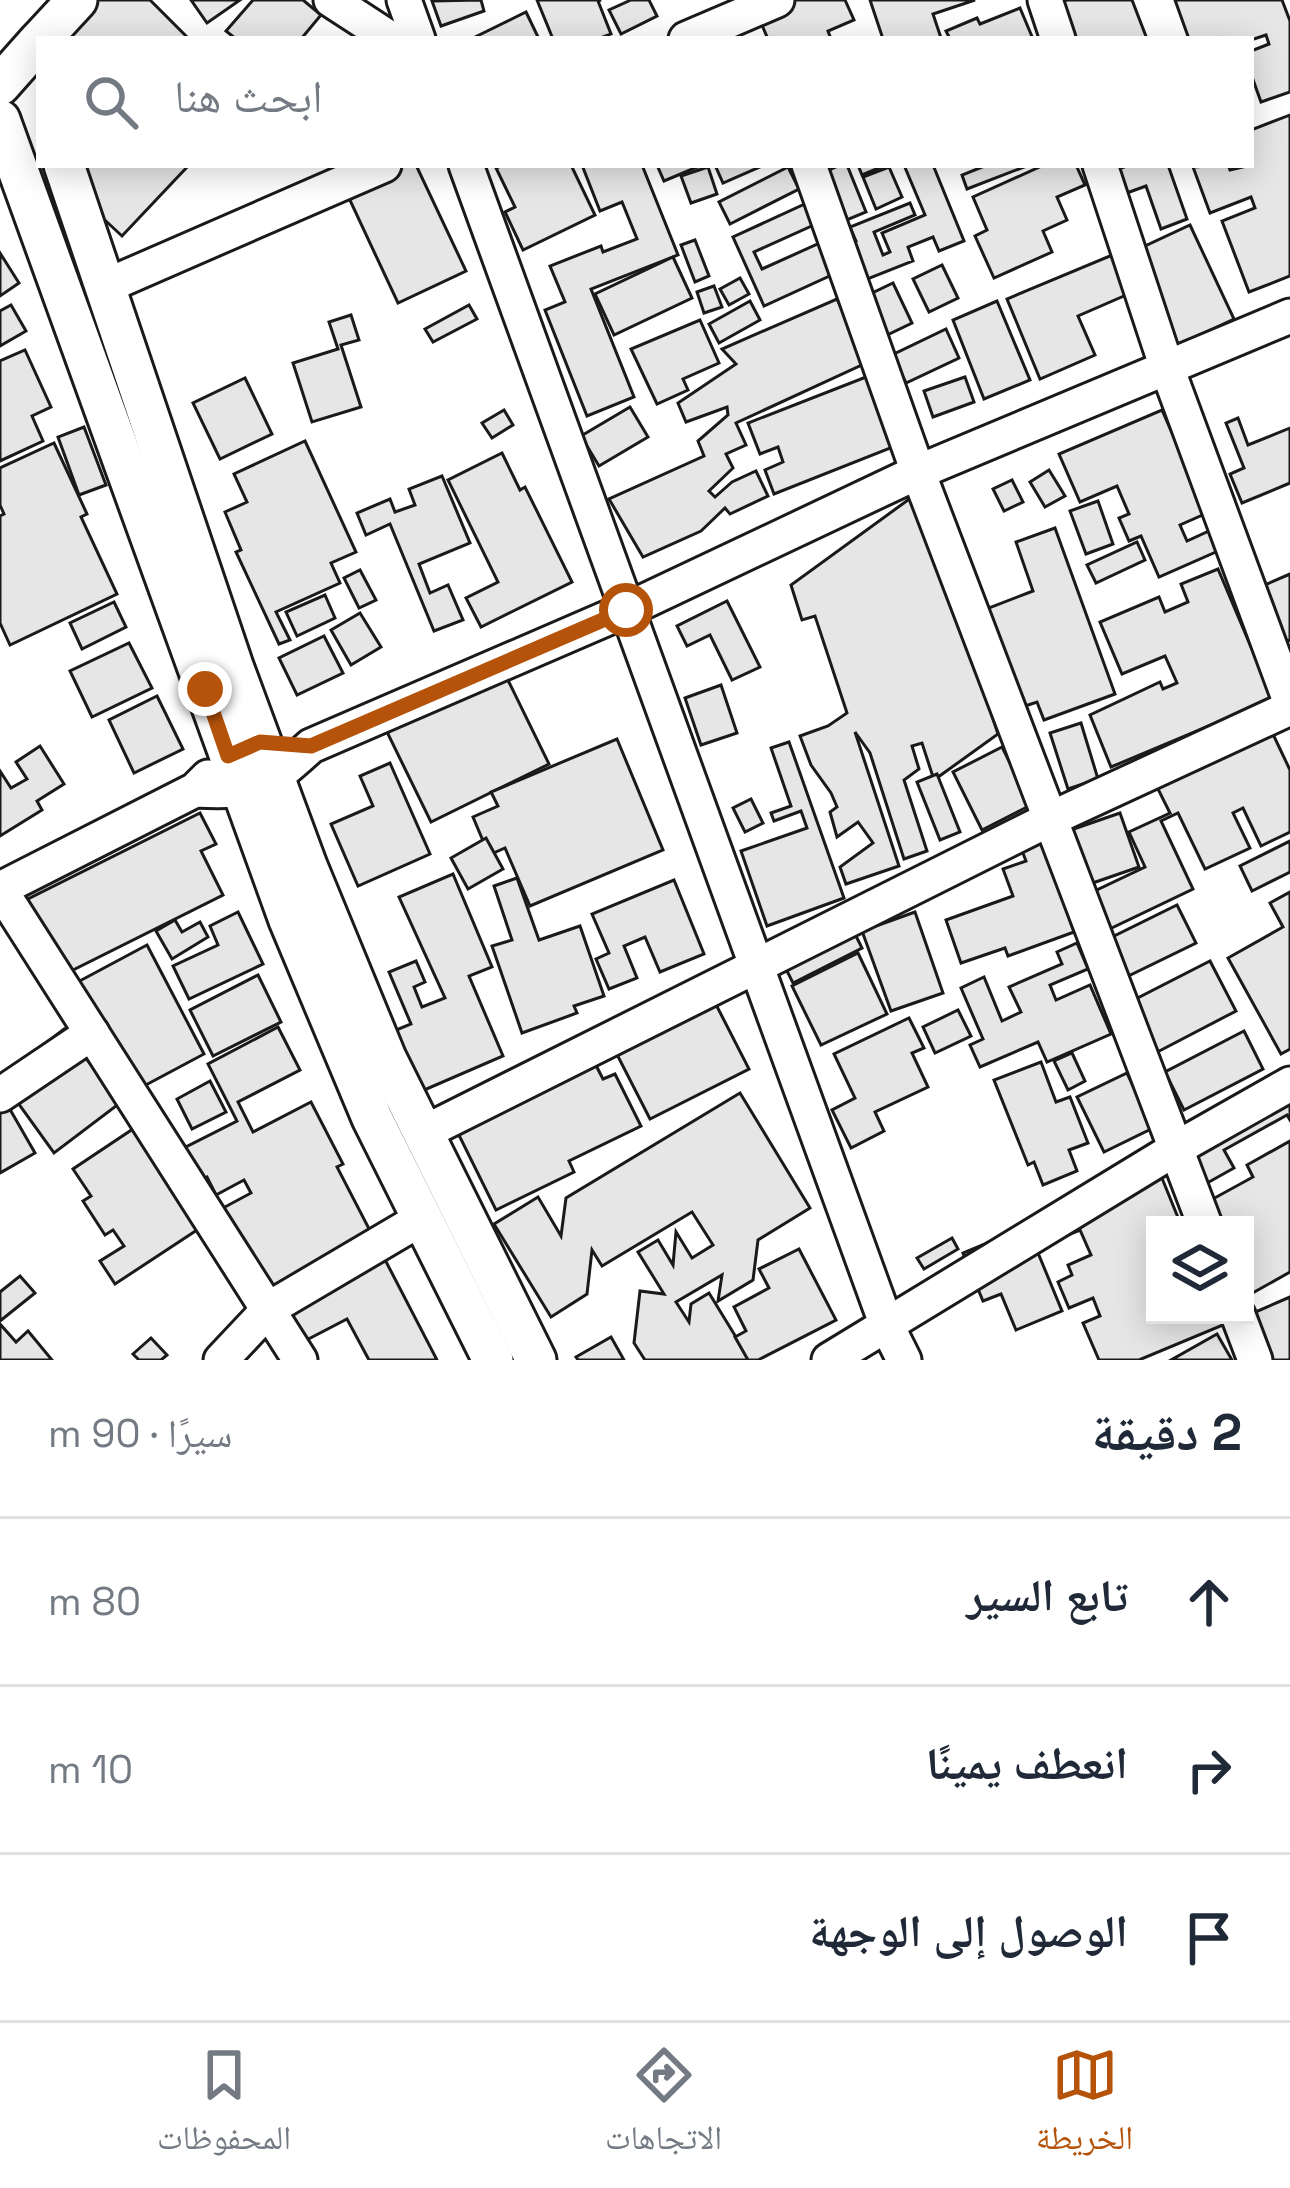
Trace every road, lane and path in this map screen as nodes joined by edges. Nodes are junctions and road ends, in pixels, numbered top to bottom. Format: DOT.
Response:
graph roads {
  1 [pos="77,0"];
  2 [pos="331,0"];
  3 [pos="404,0"];
  4 [pos="1046,0"];
  5 [pos="761,12"];
  6 [pos="50,36"];
  7 [pos="386,36"];
  8 [pos="417,36"];
  9 [pos="694,36"];
  10 [pos="1057,36"];
  11 [pos="36,54"];
  12 [pos="0,85"];
  13 [pos="0,120"];
  14 [pos="65,168"];
  15 [pos="377,168"];
  16 [pos="467,168"];
  17 [pos="810,168"];
  18 [pos="1101,168"];
  19 [pos="106,286"];
  20 [pos="1290,316"];
  21 [pos="1168,368"];
  22 [pos="918,472"];
  23 [pos="626,610"];
  24 [pos="1290,705"];
  25 [pos="251,767"];
  26 [pos="1050,819"];
  27 [pos="754,966"];
  28 [pos="92,1033"];
  29 [pos="1290,1084"];
  30 [pos="0,1096"];
  31 [pos="421,1134"];
  32 [pos="1177,1148"];
  33 [pos="1202,1216"];
  34 [pos="421,1219"];
  35 [pos="270,1308"];
  36 [pos="1241,1324"];
  37 [pos="887,1326"];
  38 [pos="221,1360"];
  39 [pos="300,1360"];
  40 [pos="493,1360"];
  41 [pos="536,1360"];
  42 [pos="829,1360"];
  43 [pos="904,1360"];
  44 [pos="1255,1360"];
  1 -- 6 [label="street"];
  2 -- 7 [label="street"];
  3 -- 8 [label="street"];
  4 -- 10 [label="street"];
  5 -- 9 [label="street"];
  11 -- 12 [label="street"];
  13 -- 25 [label="street"];
  14 -- 19 [label="street"];
  15 -- 19 [label="street"];
  16 -- 23 [label="street"];
  17 -- 22 [label="street"];
  18 -- 21 [label="street"];
  19 -- 25 [label="street"];
  20 -- 21 [label="street"];
  21 -- 22 [label="street"];
  21 -- 24 [label="street"];
  22 -- 23 [label="street"];
  22 -- 26 [label="street"];
  23 -- 25 [label="street"];
  23 -- 27 [label="street"];
  24 -- 26 [label="street"];
  25 -- 28 [label="street"];
  25 -- 31 [label="street"];
  25 -- 34 [label="street"];
  26 -- 27 [label="street"];
  26 -- 32 [label="street"];
  27 -- 31 [label="street"];
  27 -- 37 [label="street"];
  28 -- 30 [label="street"];
  28 -- 35 [label="street"];
  29 -- 32 [label="street"];
  31 -- 41 [label="street"];
  32 -- 33 [label="street"];
  32 -- 37 [label="street"];
  34 -- 35 [label="street"];
  34 -- 40 [label="street"];
  35 -- 38 [label="street"];
  35 -- 39 [label="street"];
  36 -- 44 [label="street"];
  37 -- 42 [label="street"];
  37 -- 43 [label="street"];
}
